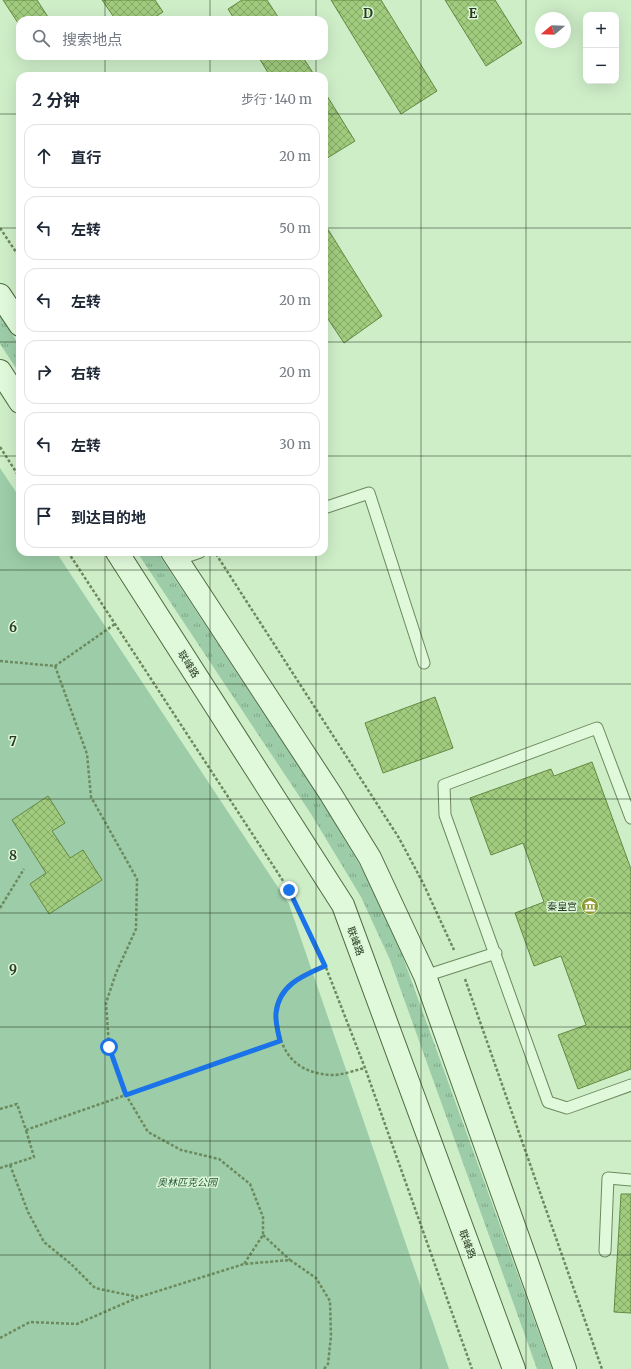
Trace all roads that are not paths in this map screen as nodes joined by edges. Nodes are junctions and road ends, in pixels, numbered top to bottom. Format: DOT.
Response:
graph roads {
  1 [pos="0,371"];
  2 [pos="16,396"];
  3 [pos="328,507"];
  4 [pos="120,556"];
  5 [pos="174,556"];
  6 [pos="424,663"];
  7 [pos="631,818"];
  8 [pos="496,953"];
  9 [pos="425,976"];
  10 [pos="631,1085"];
  11 [pos="631,1180"];
  12 [pos="605,1251"];
  13 [pos="514,1369"];
  14 [pos="565,1369"];
  1 -- 2 [label="main road"];
  3 -- 6 [label="lane"];
  4 -- 13 [label="main road, 联峰路"];
  5 -- 9 [label="main road"];
  7 -- 8 [label="lane"];
  8 -- 9 [label="lane"];
  8 -- 10 [label="lane"];
  9 -- 14 [label="main road"];
  11 -- 12 [label="lane"];
}
